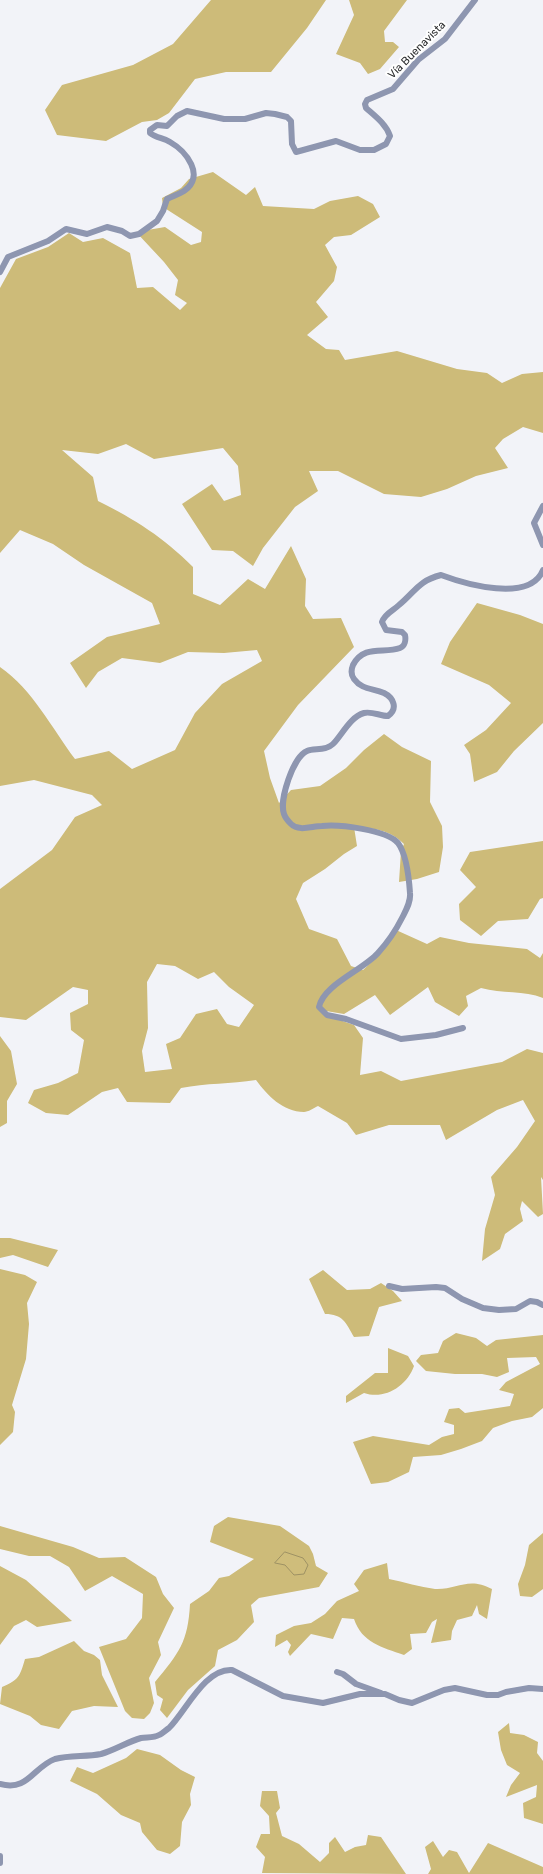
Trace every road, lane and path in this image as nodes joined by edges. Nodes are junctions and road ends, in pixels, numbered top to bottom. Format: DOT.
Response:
graph roads {
  1 [pos="475,0"];
  2 [pos="0,272"];
  3 [pos="543,506"];
  4 [pos="543,545"];
  5 [pos="543,570"];
  6 [pos="463,1028"];
  7 [pos="389,1286"];
  8 [pos="543,1305"];
  9 [pos="337,1672"];
  10 [pos="543,1689"];
  11 [pos="385,1694"];
  12 [pos="0,1784"];
  13 [pos="0,1856"];
  14 [pos="0,1863"];
  1 -- 2 [label="street, Vía Buenavista"];
  3 -- 4 [label="street"];
  5 -- 6 [label="street"];
  7 -- 8 [label="street"];
  9 -- 11 [label="street"];
  10 -- 11 [label="street"];
  11 -- 12 [label="street"];
  13 -- 14 [label="street"];
}
